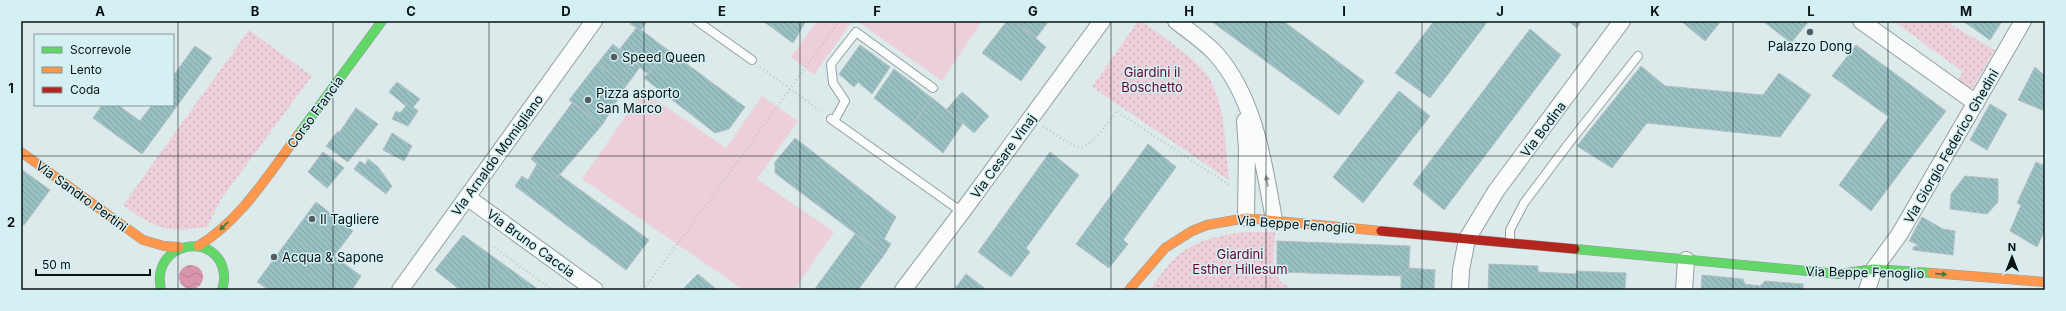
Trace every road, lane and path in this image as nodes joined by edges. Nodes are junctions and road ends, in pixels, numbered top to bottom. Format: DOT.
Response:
graph roads {
  1 [pos="382,21"];
  2 [pos="594,21"];
  3 [pos="698,21"];
  4 [pos="839,21"];
  5 [pos="1102,21"];
  6 [pos="1176,21"];
  7 [pos="1622,21"];
  8 [pos="1861,21"];
  9 [pos="2023,21"];
  10 [pos="1638,56"];
  11 [pos="752,60"];
  12 [pos="790,88"];
  13 [pos="933,88"];
  14 [pos="1243,98"];
  15 [pos="1976,103"];
  16 [pos="1030,119"];
  17 [pos="833,120"];
  18 [pos="21,152"];
  19 [pos="1246,196"];
  20 [pos="466,197"];
  21 [pos="248,203"];
  22 [pos="962,212"];
  23 [pos="1246,218"];
  24 [pos="1274,220"];
  25 [pos="234,232"];
  26 [pos="1467,239"];
  27 [pos="143,240"];
  28 [pos="1510,243"];
  29 [pos="198,246"];
  30 [pos="179,247"];
  31 [pos="494,247"];
  32 [pos="1686,260"];
  33 [pos="1874,269"];
  34 [pos="160,271"];
  35 [pos="2045,282"];
  36 [pos="225,288"];
  37 [pos="161,290"];
  38 [pos="400,290"];
  39 [pos="552,290"];
  40 [pos="595,290"];
  41 [pos="643,290"];
  42 [pos="903,290"];
  43 [pos="1129,290"];
  44 [pos="1460,290"];
  45 [pos="1684,290"];
  46 [pos="1867,290"];
  1 -- 21 [label="street, Corso Francia"];
  2 -- 20 [label="street, Via Arnaldo Momigliano"];
  3 -- 11 [label="lane"];
  4 -- 12 [label="path"];
  5 -- 16 [label="street, Via Cesare Vinaj"];
  6 -- 14 [label="street"];
  7 -- 26 [label="street, Via Bodina"];
  8 -- 15 [label="street"];
  9 -- 15 [label="street, Via Giorgio Federico Ghedini"];
  10 -- 28 [label="lane"];
  11 -- 12 [label="path"];
  12 -- 17 [label="path"];
  12 -- 41 [label="path"];
  13 -- 17 [label="lane"];
  14 -- 19 [label="street"];
  24 -- 14 [label="street, one-way"];
  15 -- 33 [label="street, Via Giorgio Federico Ghedini"];
  16 -- 19 [label="path"];
  16 -- 22 [label="street, Via Cesare Vinaj"];
  17 -- 22 [label="lane"];
  18 -- 27 [label="street, Via Sandro Pertini"];
  19 -- 23 [label="street"];
  20 -- 38 [label="street, Via Arnaldo Momigliano"];
  20 -- 40 [label="street, Via Bruno Caccia"];
  21 -- 25 [label="street, Corso Francia"];
  21 -- 29 [label="street, Corso Francia, one-way"];
  22 -- 42 [label="street, Via Cesare Vinaj"];
  23 -- 24 [label="street, Via Beppe Fenoglio"];
  23 -- 43 [label="street, Via Beppe Fenoglio"];
  24 -- 26 [label="street, Via Beppe Fenoglio"];
  26 -- 28 [label="street, Via Beppe Fenoglio"];
  26 -- 44 [label="street"];
  27 -- 30 [label="street, Via Sandro Pertini"];
  27 -- 34 [label="street, Via Sandro Pertini"];
  28 -- 32 [label="street, Via Beppe Fenoglio"];
  29 -- 30 [label="street, Via Sandro Pertini"];
  29 -- 36 [label="street"];
  30 -- 34 [label="street"];
  31 -- 39 [label="path"];
  32 -- 33 [label="street, Via Beppe Fenoglio"];
  32 -- 45 [label="street"];
  33 -- 35 [label="street, Via Beppe Fenoglio, one-way"];
  33 -- 46 [label="street, Via Giorgio Federico Ghedini"];
  34 -- 37 [label="street, Via Sandro Pertini"];
}
